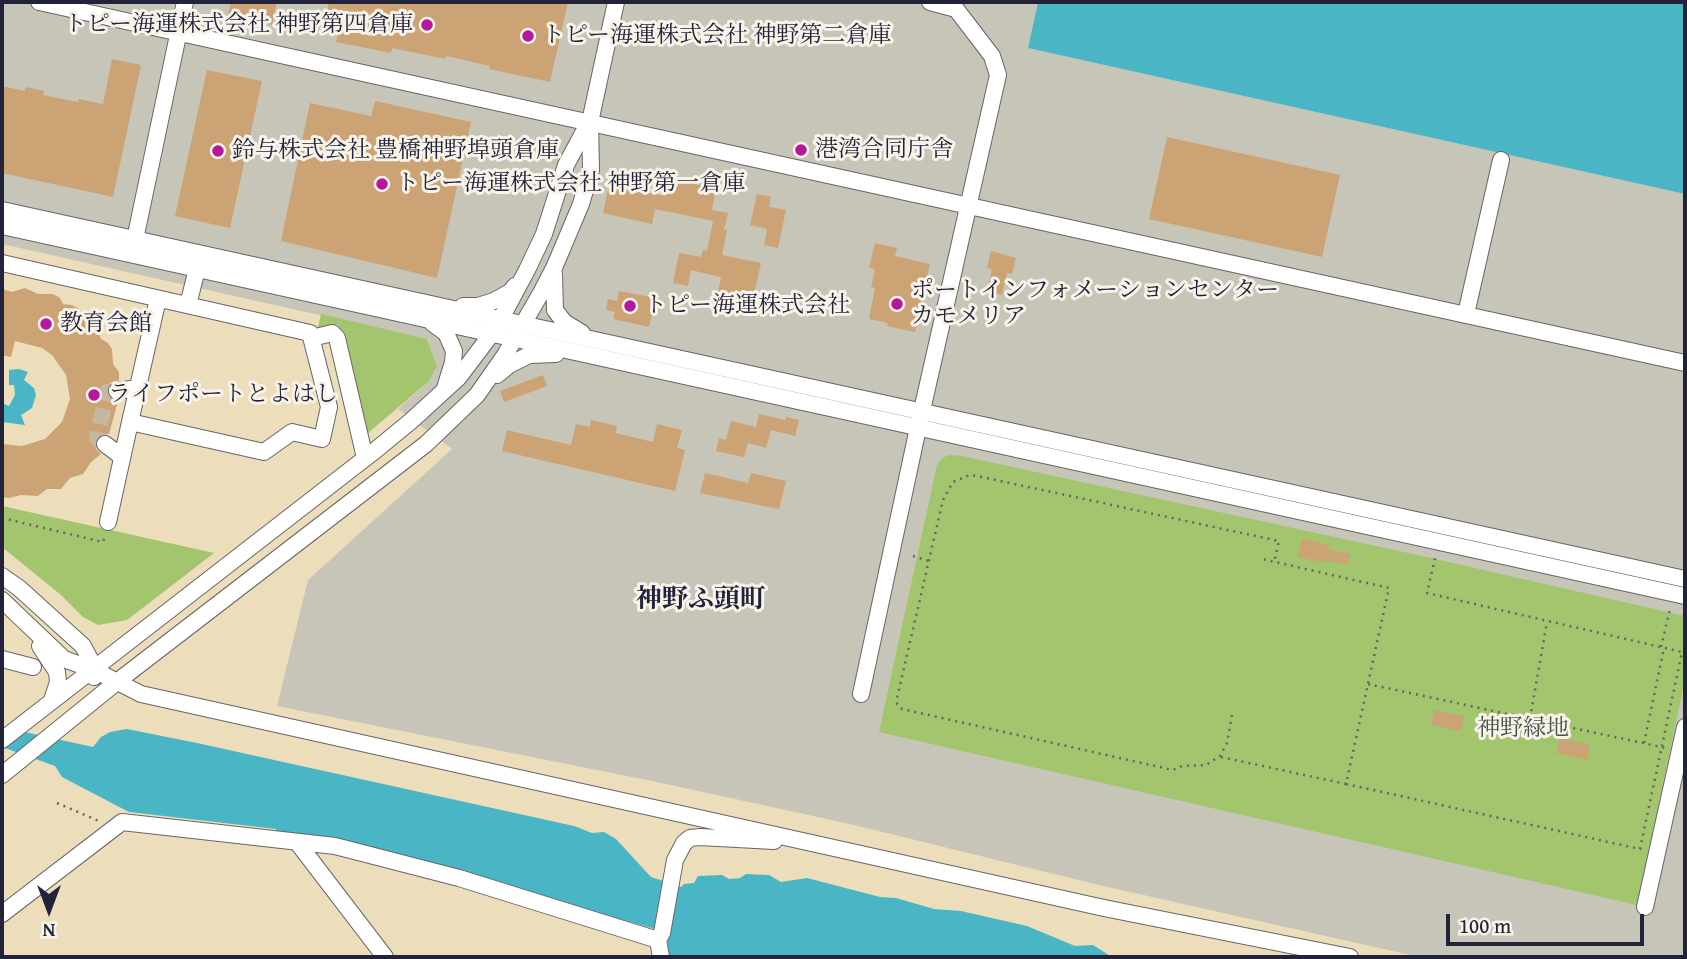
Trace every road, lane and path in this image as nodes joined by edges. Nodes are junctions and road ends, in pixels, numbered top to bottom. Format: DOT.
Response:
graph roads {
  1 [pos="39,2"];
  2 [pos="185,2"];
  3 [pos="616,2"];
  4 [pos="930,2"];
  5 [pos="957,5"];
  6 [pos="178,33"];
  7 [pos="590,122"];
  8 [pos="1501,160"];
  9 [pos="969,205"];
  10 [pos="2,210"];
  11 [pos="2,226"];
  12 [pos="133,247"];
  13 [pos="2,263"];
  14 [pos="554,268"];
  15 [pos="197,269"];
  16 [pos="527,271"];
  17 [pos="158,299"];
  18 [pos="188,305"];
  19 [pos="421,310"];
  20 [pos="1466,314"];
  21 [pos="501,319"];
  22 [pos="522,324"];
  23 [pos="492,334"];
  24 [pos="312,338"];
  25 [pos="513,339"];
  26 [pos="599,341"];
  27 [pos="593,357"];
  28 [pos="1685,363"];
  29 [pos="138,388"];
  30 [pos="117,391"];
  31 [pos="443,393"];
  32 [pos="477,395"];
  33 [pos="922,411"];
  34 [pos="130,422"];
  35 [pos="918,428"];
  36 [pos="105,444"];
  37 [pos="122,457"];
  38 [pos="365,458"];
  39 [pos="2,518"];
  40 [pos="108,522"];
  41 [pos="913,556"];
  42 [pos="1435,558"];
  43 [pos="1262,559"];
  44 [pos="929,561"];
  45 [pos="1274,563"];
  46 [pos="2,576"];
  47 [pos="1685,579"];
  48 [pos="1685,596"];
  49 [pos="2,600"];
  50 [pos="1670,609"];
  51 [pos="1547,621"];
  52 [pos="1662,648"];
  53 [pos="1684,652"];
  54 [pos="151,656"];
  55 [pos="2,659"];
  56 [pos="33,667"];
  57 [pos="94,670"];
  58 [pos="118,681"];
  59 [pos="1368,684"];
  60 [pos="862,694"];
  61 [pos="52,700"];
  62 [pos="88,705"];
  63 [pos="1232,715"];
  64 [pos="1530,718"];
  65 [pos="1685,727"];
  66 [pos="2,740"];
  67 [pos="1644,743"];
  68 [pos="1661,747"];
  69 [pos="1673,750"];
  70 [pos="1220,756"];
  71 [pos="2,775"];
  72 [pos="1346,784"];
  73 [pos="57,803"];
  74 [pos="114,827"];
  75 [pos="297,842"];
  76 [pos="812,842"];
  77 [pos="1645,907"];
  78 [pos="2,914"];
  79 [pos="660,937"];
  80 [pos="385,957"];
  81 [pos="661,957"];
  82 [pos="1350,957"];
  1 -- 6 [label="street"];
  2 -- 6 [label="street"];
  3 -- 7 [label="street"];
  4 -- 5 [label="street"];
  5 -- 9 [label="street"];
  6 -- 7 [label="street"];
  6 -- 12 [label="street"];
  7 -- 9 [label="street"];
  7 -- 14 [label="street"];
  7 -- 16 [label="street"];
  8 -- 20 [label="street"];
  9 -- 20 [label="street"];
  9 -- 33 [label="street"];
  10 -- 12 [label="street"];
  11 -- 12 [label="street"];
  12 -- 15 [label="street"];
  12 -- 19 [label="street"];
  13 -- 17 [label="street"];
  14 -- 22 [label="street"];
  14 -- 26 [label="street"];
  15 -- 18 [label="street"];
  15 -- 19 [label="street"];
  16 -- 19 [label="street"];
  16 -- 21 [label="street"];
  17 -- 18 [label="street"];
  17 -- 29 [label="street"];
  18 -- 24 [label="street"];
  19 -- 21 [label="street"];
  19 -- 23 [label="street"];
  19 -- 31 [label="street"];
  20 -- 28 [label="street"];
  21 -- 22 [label="street"];
  21 -- 23 [label="street"];
  22 -- 25 [label="street"];
  22 -- 26 [label="street"];
  23 -- 25 [label="street"];
  23 -- 31 [label="street"];
  24 -- 34 [label="street"];
  24 -- 38 [label="street"];
  25 -- 27 [label="street"];
  25 -- 32 [label="street"];
  26 -- 33 [label="street"];
  27 -- 32 [label="street"];
  27 -- 35 [label="street"];
  29 -- 30 [label="street"];
  29 -- 34 [label="street"];
  31 -- 38 [label="street"];
  32 -- 54 [label="street"];
  33 -- 35 [label="street"];
  33 -- 47 [label="street"];
  34 -- 37 [label="street"];
  35 -- 48 [label="street"];
  35 -- 60 [label="street"];
  36 -- 37 [label="street"];
  37 -- 40 [label="street"];
  38 -- 57 [label="street"];
  39 -- 40 [label="path"];
  41 -- 44 [label="path"];
  42 -- 51 [label="path"];
  43 -- 45 [label="path"];
  44 -- 45 [label="path"];
  44 -- 70 [label="path"];
  45 -- 59 [label="path"];
  46 -- 57 [label="street"];
  49 -- 57 [label="street"];
  49 -- 61 [label="street"];
  50 -- 52 [label="path"];
  51 -- 52 [label="path"];
  51 -- 64 [label="path"];
  52 -- 53 [label="path"];
  52 -- 67 [label="path"];
  53 -- 68 [label="path"];
  54 -- 57 [label="street"];
  54 -- 58 [label="street"];
  55 -- 56 [label="street"];
  57 -- 58 [label="street"];
  57 -- 61 [label="street"];
  57 -- 62 [label="street"];
  58 -- 62 [label="street"];
  58 -- 76 [label="street"];
  59 -- 64 [label="path"];
  59 -- 72 [label="path"];
  61 -- 66 [label="street"];
  62 -- 71 [label="street"];
  63 -- 70 [label="path"];
  64 -- 67 [label="path"];
  65 -- 77 [label="street"];
  67 -- 68 [label="path"];
  68 -- 69 [label="path"];
  68 -- 72 [label="path"];
  70 -- 72 [label="path"];
  73 -- 74 [label="path"];
  74 -- 75 [label="street"];
  74 -- 78 [label="street"];
  75 -- 79 [label="street"];
  75 -- 80 [label="street"];
  76 -- 79 [label="street"];
  76 -- 82 [label="street"];
  79 -- 81 [label="street"];
}
